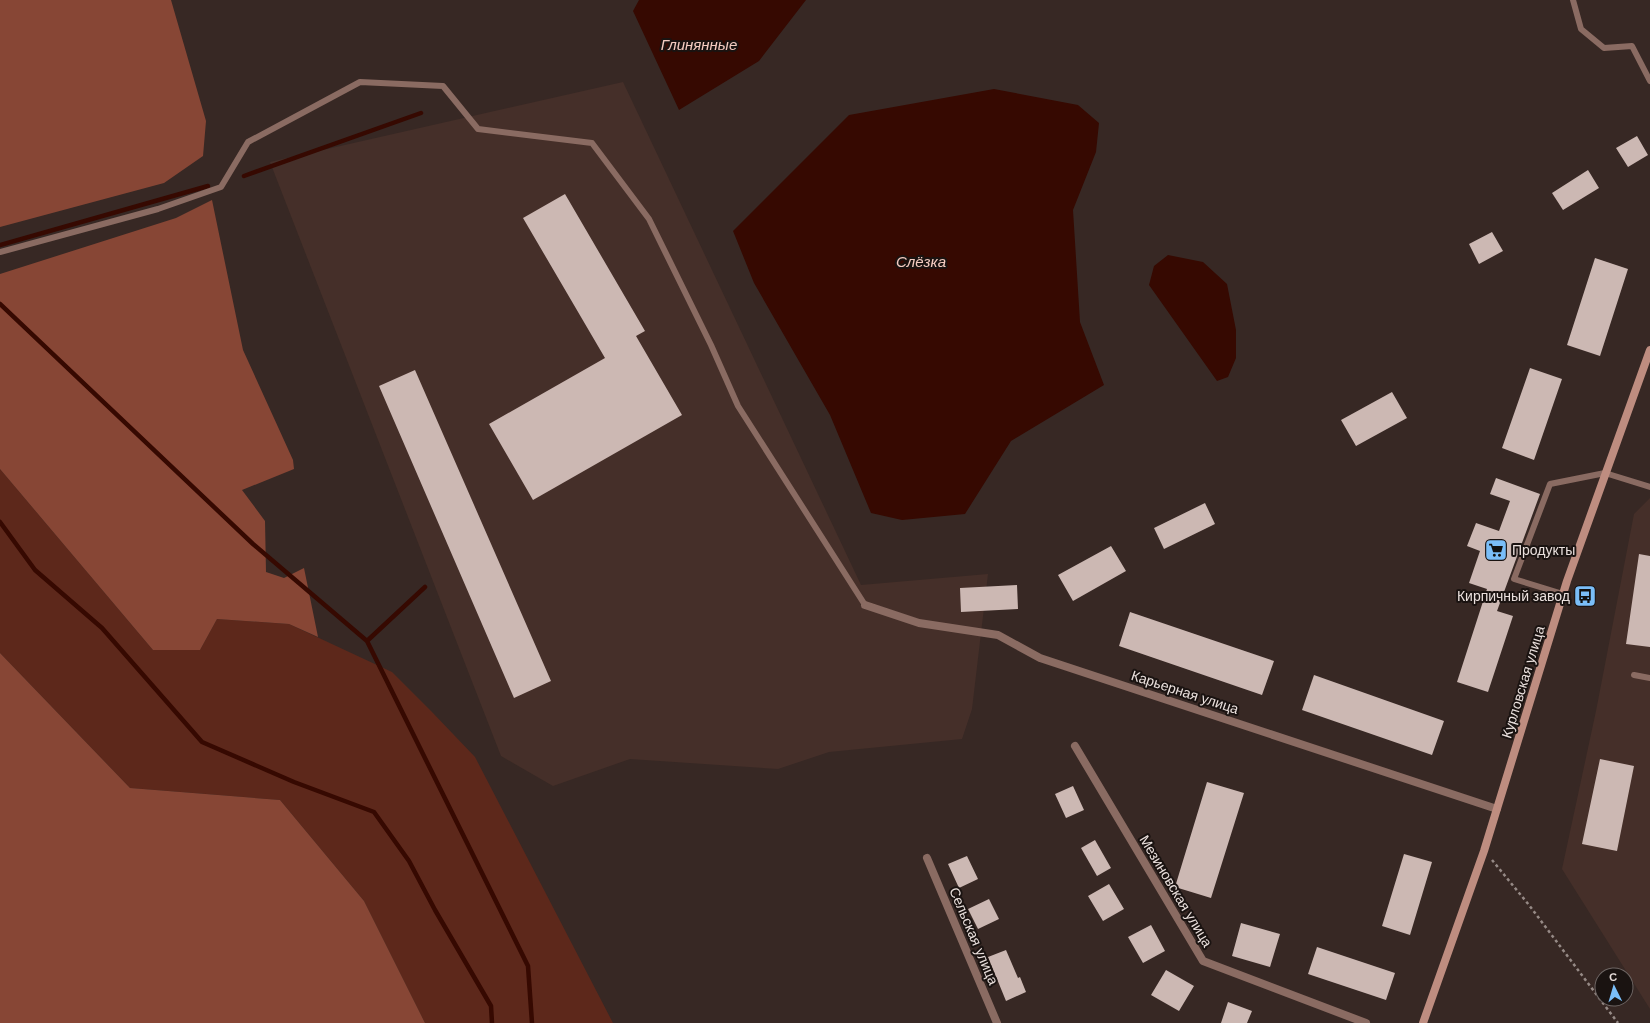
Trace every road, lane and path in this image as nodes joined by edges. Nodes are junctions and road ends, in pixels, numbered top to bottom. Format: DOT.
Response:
graph roads {
  1 [pos="1574,0"];
  2 [pos="1650,81"];
  3 [pos="0,252"];
  4 [pos="1650,350"];
  5 [pos="1605,473"];
  6 [pos="1650,487"];
  7 [pos="1563,594"];
  8 [pos="865,605"];
  9 [pos="1634,675"];
  10 [pos="1650,678"];
  11 [pos="1075,746"];
  12 [pos="1497,809"];
  13 [pos="1484,851"];
  14 [pos="927,858"];
  15 [pos="998,1023"];
  16 [pos="1366,1023"];
  17 [pos="1423,1023"];
  18 [pos="1618,1023"];
  1 -- 2 [label="lane"];
  3 -- 8 [label="lane"];
  4 -- 5 [label="main road, Курловская улица"];
  5 -- 6 [label="lane"];
  5 -- 7 [label="main road, Курловская улица"];
  5 -- 7 [label="lane"];
  7 -- 12 [label="main road, Курловская улица"];
  8 -- 12 [label="street, Карьерная улица"];
  9 -- 10 [label="lane"];
  11 -- 16 [label="street, Мезиновская улица"];
  12 -- 13 [label="main road, Курловская улица"];
  13 -- 17 [label="main road, Курловская улица"];
  13 -- 18 [label="path"];
  14 -- 15 [label="street, Сельская улица"];
}
